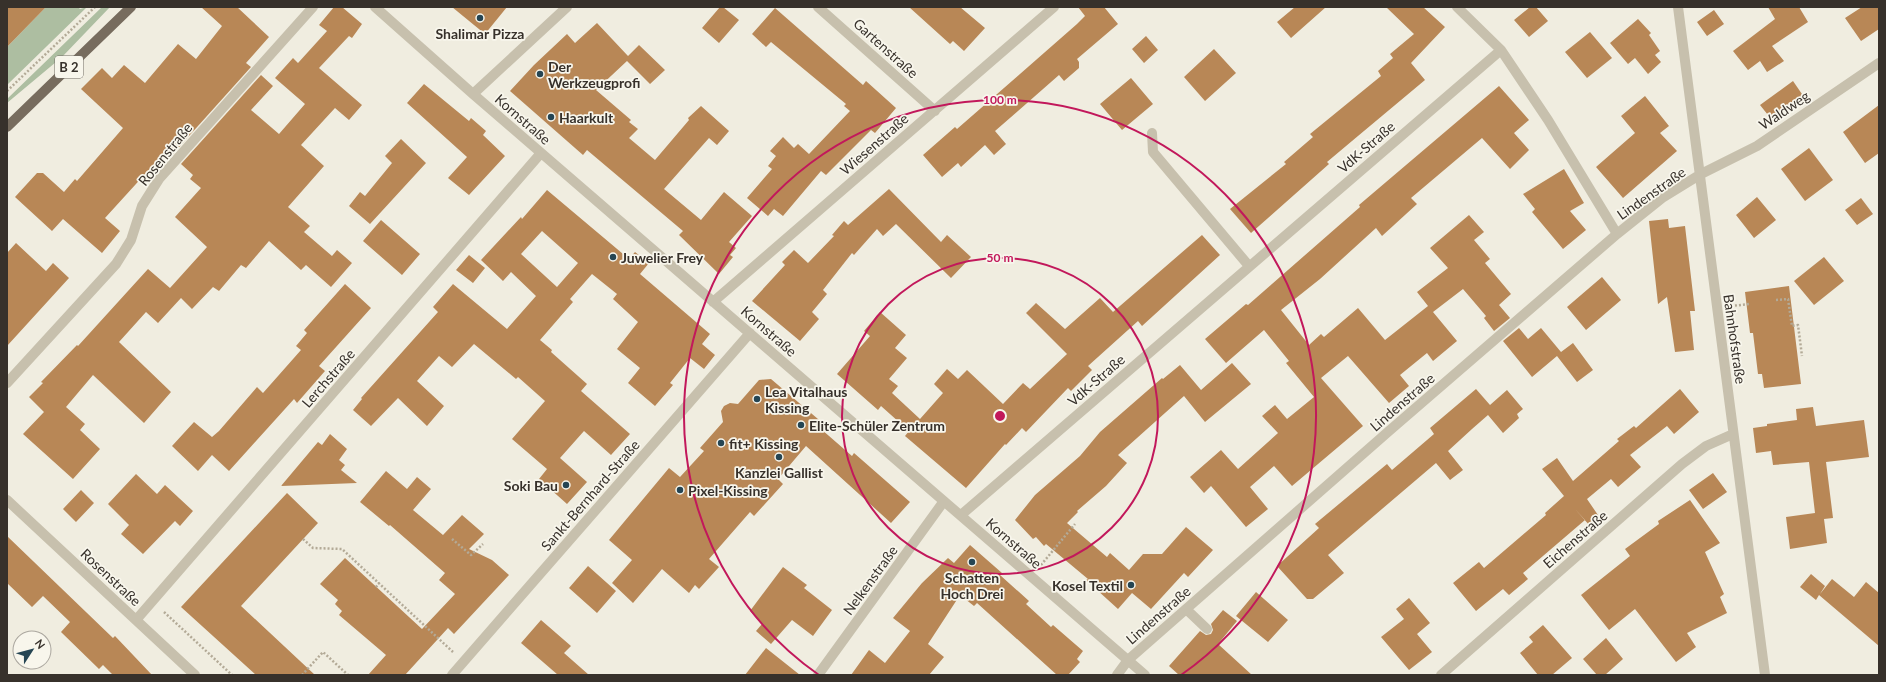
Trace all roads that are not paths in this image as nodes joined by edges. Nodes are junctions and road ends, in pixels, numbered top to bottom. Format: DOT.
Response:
graph roads {
  1 [pos="131,7"];
  2 [pos="313,7"];
  3 [pos="375,7"];
  4 [pos="567,7"];
  5 [pos="818,7"];
  6 [pos="1054,7"];
  7 [pos="1457,7"];
  8 [pos="1678,7"];
  9 [pos="1501,50"];
  10 [pos="1879,63"];
  11 [pos="472,94"];
  12 [pos="935,111"];
  13 [pos="7,127"];
  14 [pos="1152,133"];
  15 [pos="541,153"];
  16 [pos="1701,174"];
  17 [pos="1617,234"];
  18 [pos="1249,266"];
  19 [pos="713,302"];
  20 [pos="750,333"];
  21 [pos="7,383"];
  22 [pos="1734,434"];
  23 [pos="7,500"];
  24 [pos="944,501"];
  25 [pos="961,515"];
  26 [pos="1186,609"];
  27 [pos="136,620"];
  28 [pos="1207,629"];
  29 [pos="1128,660"];
  30 [pos="195,675"];
  31 [pos="452,675"];
  32 [pos="818,675"];
  33 [pos="1117,675"];
  34 [pos="1145,675"];
  35 [pos="1441,675"];
  36 [pos="1765,675"];
  1 -- 13 [label="main road, B 2"];
  2 -- 21 [label="street, Rosenstraße"];
  3 -- 11 [label="street, Kornstraße"];
  4 -- 11 [label="street"];
  5 -- 12 [label="street, Gartenstraße"];
  6 -- 12 [label="street, Wiesenstraße"];
  7 -- 9 [label="street"];
  8 -- 16 [label="street, Bahnhofstraße"];
  9 -- 17 [label="street"];
  9 -- 18 [label="street, VdK-Straße"];
  10 -- 16 [label="street, Waldweg"];
  11 -- 15 [label="street, Kornstraße"];
  12 -- 19 [label="street, Wiesenstraße"];
  14 -- 18 [label="street"];
  15 -- 19 [label="street, Kornstraße"];
  15 -- 27 [label="street, Lerchstraße"];
  16 -- 17 [label="street, Lindenstraße"];
  16 -- 22 [label="street, Bahnhofstraße"];
  17 -- 26 [label="street, Lindenstraße"];
  18 -- 25 [label="street, VdK-Straße"];
  19 -- 20 [label="street, Kornstraße"];
  20 -- 24 [label="street, Kornstraße"];
  20 -- 31 [label="street, Sankt-Bernhard-Straße"];
  22 -- 35 [label="street, Eichenstraße"];
  22 -- 36 [label="street, Bahnhofstraße"];
  23 -- 27 [label="street, Rosenstraße"];
  24 -- 25 [label="street, Kornstraße"];
  24 -- 32 [label="street, Nelkenstraße"];
  25 -- 29 [label="street, Kornstraße"];
  26 -- 28 [label="street"];
  26 -- 29 [label="street, Lindenstraße"];
  27 -- 30 [label="street, Rosenstraße"];
  29 -- 33 [label="street, Lindenstraße"];
  29 -- 34 [label="street, Kornstraße"];
}
